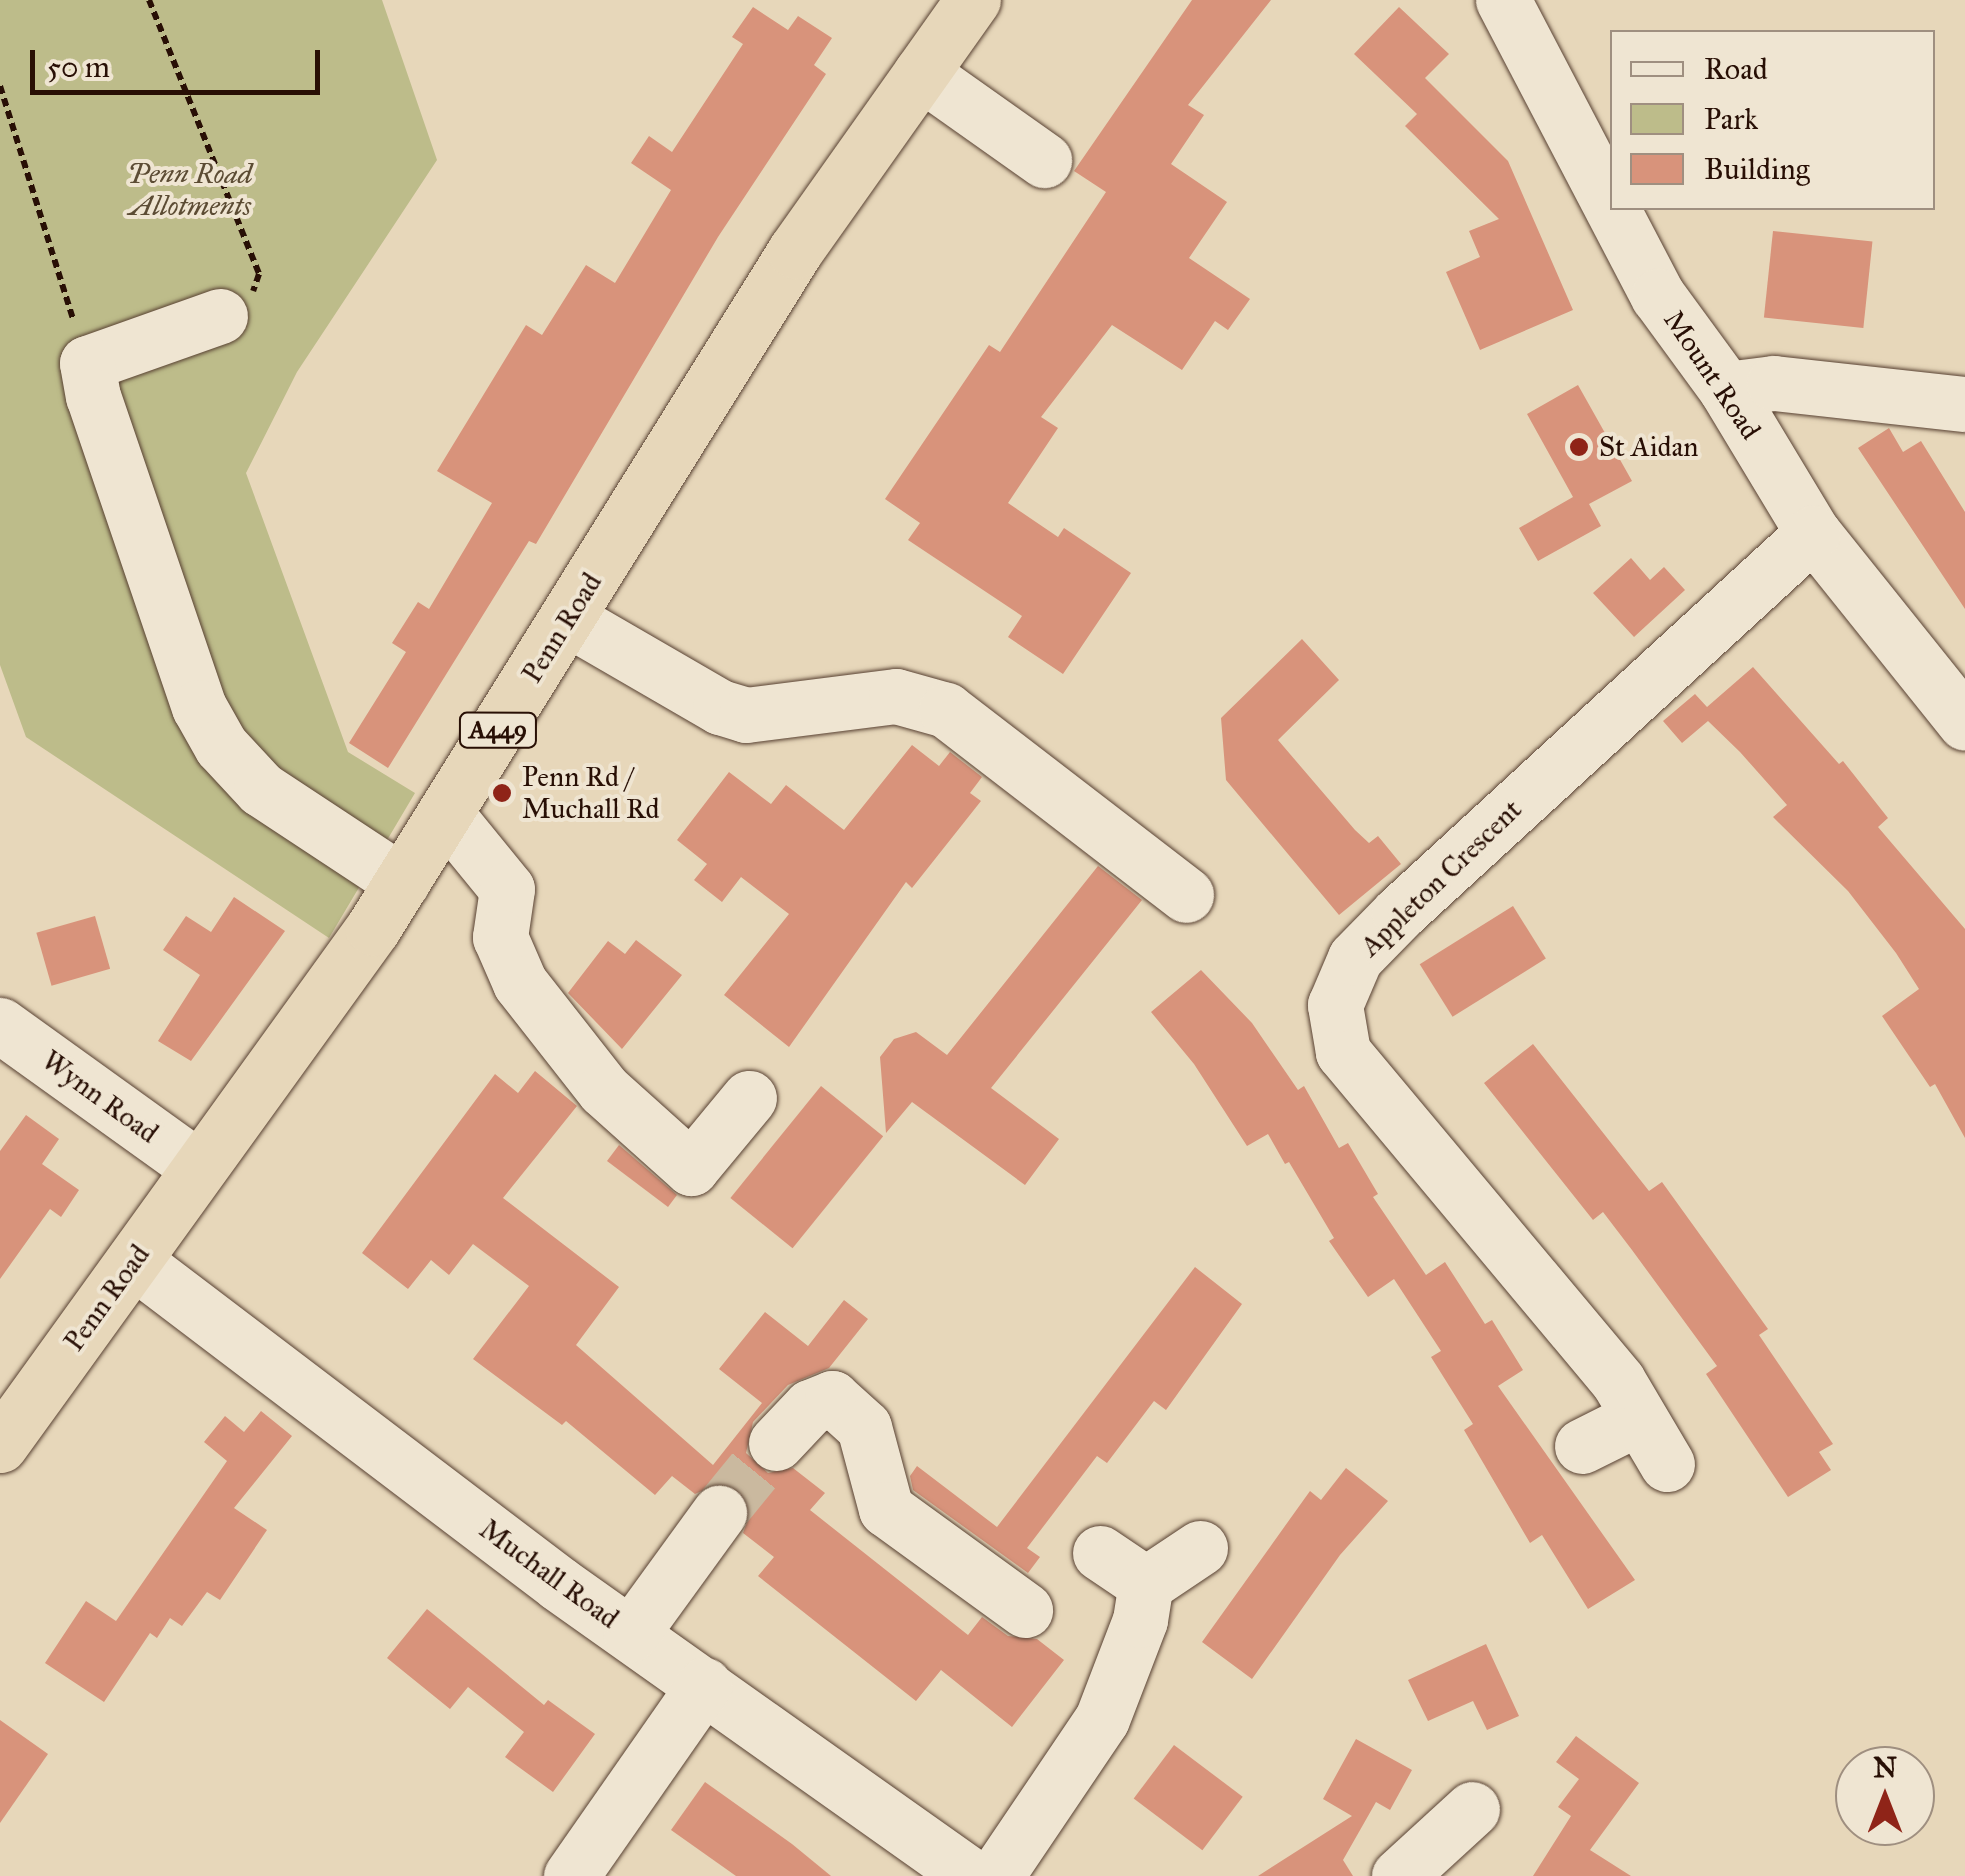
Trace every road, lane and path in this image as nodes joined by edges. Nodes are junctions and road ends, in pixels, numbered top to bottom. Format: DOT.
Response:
graph roads {
  1 [pos="149,0"];
  2 [pos="973,0"];
  3 [pos="1503,0"];
  4 [pos="922,73"];
  5 [pos="0,86"];
  6 [pos="1044,160"];
  7 [pos="1610,204"];
  8 [pos="1613,210"];
  9 [pos="220,316"];
  10 [pos="87,363"];
  11 [pos="1726,389"];
  12 [pos="1965,404"];
  13 [pos="1813,533"];
  14 [pos="568,619"];
  15 [pos="1965,723"];
  16 [pos="446,813"];
  17 [pos="402,882"];
  18 [pos="1186,895"];
  19 [pos="0,1025"];
  20 [pos="749,1098"];
  21 [pos="200,1168"];
  22 [pos="135,1262"];
  23 [pos="1638,1418"];
  24 [pos="776,1443"];
  25 [pos="0,1445"];
  26 [pos="1582,1446"];
  27 [pos="1667,1464"];
  28 [pos="719,1514"];
  29 [pos="1200,1548"];
  30 [pos="1100,1553"];
  31 [pos="1146,1584"];
  32 [pos="1025,1610"];
  33 [pos="631,1634"];
  34 [pos="704,1686"];
  35 [pos="1472,1809"];
  36 [pos="571,1876"];
  37 [pos="972,1876"];
  38 [pos="996,1876"];
  39 [pos="1399,1876"];
  1 -- 9 [label="path"];
  2 -- 4 [label="highway, Penn Road / A449"];
  3 -- 7 [label="street, Mount Road"];
  4 -- 6 [label="street"];
  4 -- 14 [label="highway, Penn Road / A449"];
  5 -- 10 [label="path"];
  8 -- 11 [label="street, Mount Road"];
  9 -- 10 [label="street"];
  10 -- 17 [label="street"];
  11 -- 12 [label="street"];
  11 -- 13 [label="street, Mount Road"];
  13 -- 15 [label="street, Mount Road"];
  13 -- 23 [label="street, Appleton Crescent"];
  14 -- 16 [label="highway, Penn Road / A449"];
  14 -- 18 [label="street"];
  16 -- 17 [label="highway, Penn Road / A449"];
  16 -- 20 [label="street"];
  17 -- 21 [label="highway, Penn Road / A449"];
  19 -- 21 [label="street, Wynn Road"];
  21 -- 22 [label="highway, Penn Road / A449"];
  22 -- 25 [label="highway, Penn Road / A449"];
  22 -- 33 [label="street, Muchall Road"];
  23 -- 26 [label="street"];
  23 -- 27 [label="street, Appleton Crescent"];
  24 -- 32 [label="street"];
  28 -- 33 [label="street"];
  29 -- 31 [label="street"];
  30 -- 31 [label="street"];
  31 -- 38 [label="street"];
  33 -- 34 [label="street, Muchall Road"];
  34 -- 36 [label="street"];
  34 -- 37 [label="street, Muchall Road"];
  35 -- 39 [label="street"];
}
